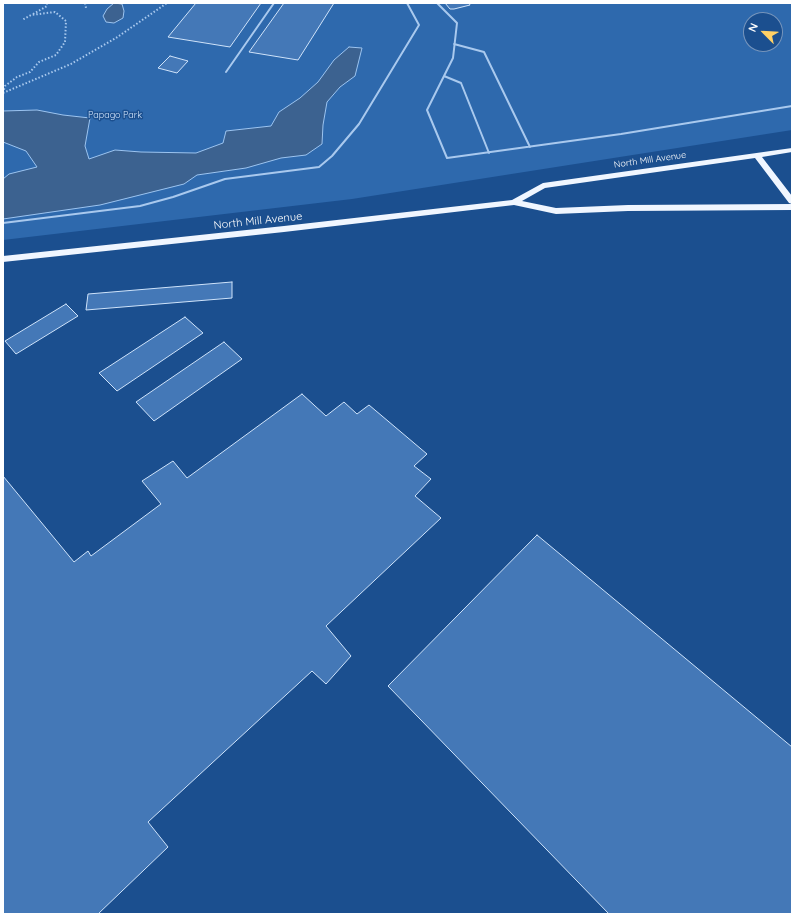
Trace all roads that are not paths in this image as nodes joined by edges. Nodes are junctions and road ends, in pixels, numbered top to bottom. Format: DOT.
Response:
graph roads {
  1 [pos="274,3"];
  2 [pos="407,3"];
  3 [pos="437,3"];
  4 [pos="454,44"];
  5 [pos="226,72"];
  6 [pos="444,76"];
  7 [pos="792,106"];
  8 [pos="530,147"];
  9 [pos="792,150"];
  10 [pos="489,153"];
  11 [pos="757,155"];
  12 [pos="792,201"];
  13 [pos="514,202"];
  14 [pos="792,207"];
  15 [pos="3,223"];
  16 [pos="3,259"];
  1 -- 5 [label="lane"];
  2 -- 15 [label="lane"];
  3 -- 4 [label="lane"];
  4 -- 6 [label="lane"];
  4 -- 8 [label="lane"];
  6 -- 10 [label="lane"];
  6 -- 10 [label="lane"];
  7 -- 8 [label="lane"];
  8 -- 10 [label="lane"];
  9 -- 11 [label="main road, North Mill Avenue"];
  11 -- 12 [label="main road"];
  11 -- 13 [label="main road, North Mill Avenue"];
  13 -- 14 [label="main road, North Mill Avenue"];
  13 -- 16 [label="main road, North Mill Avenue"];
}
